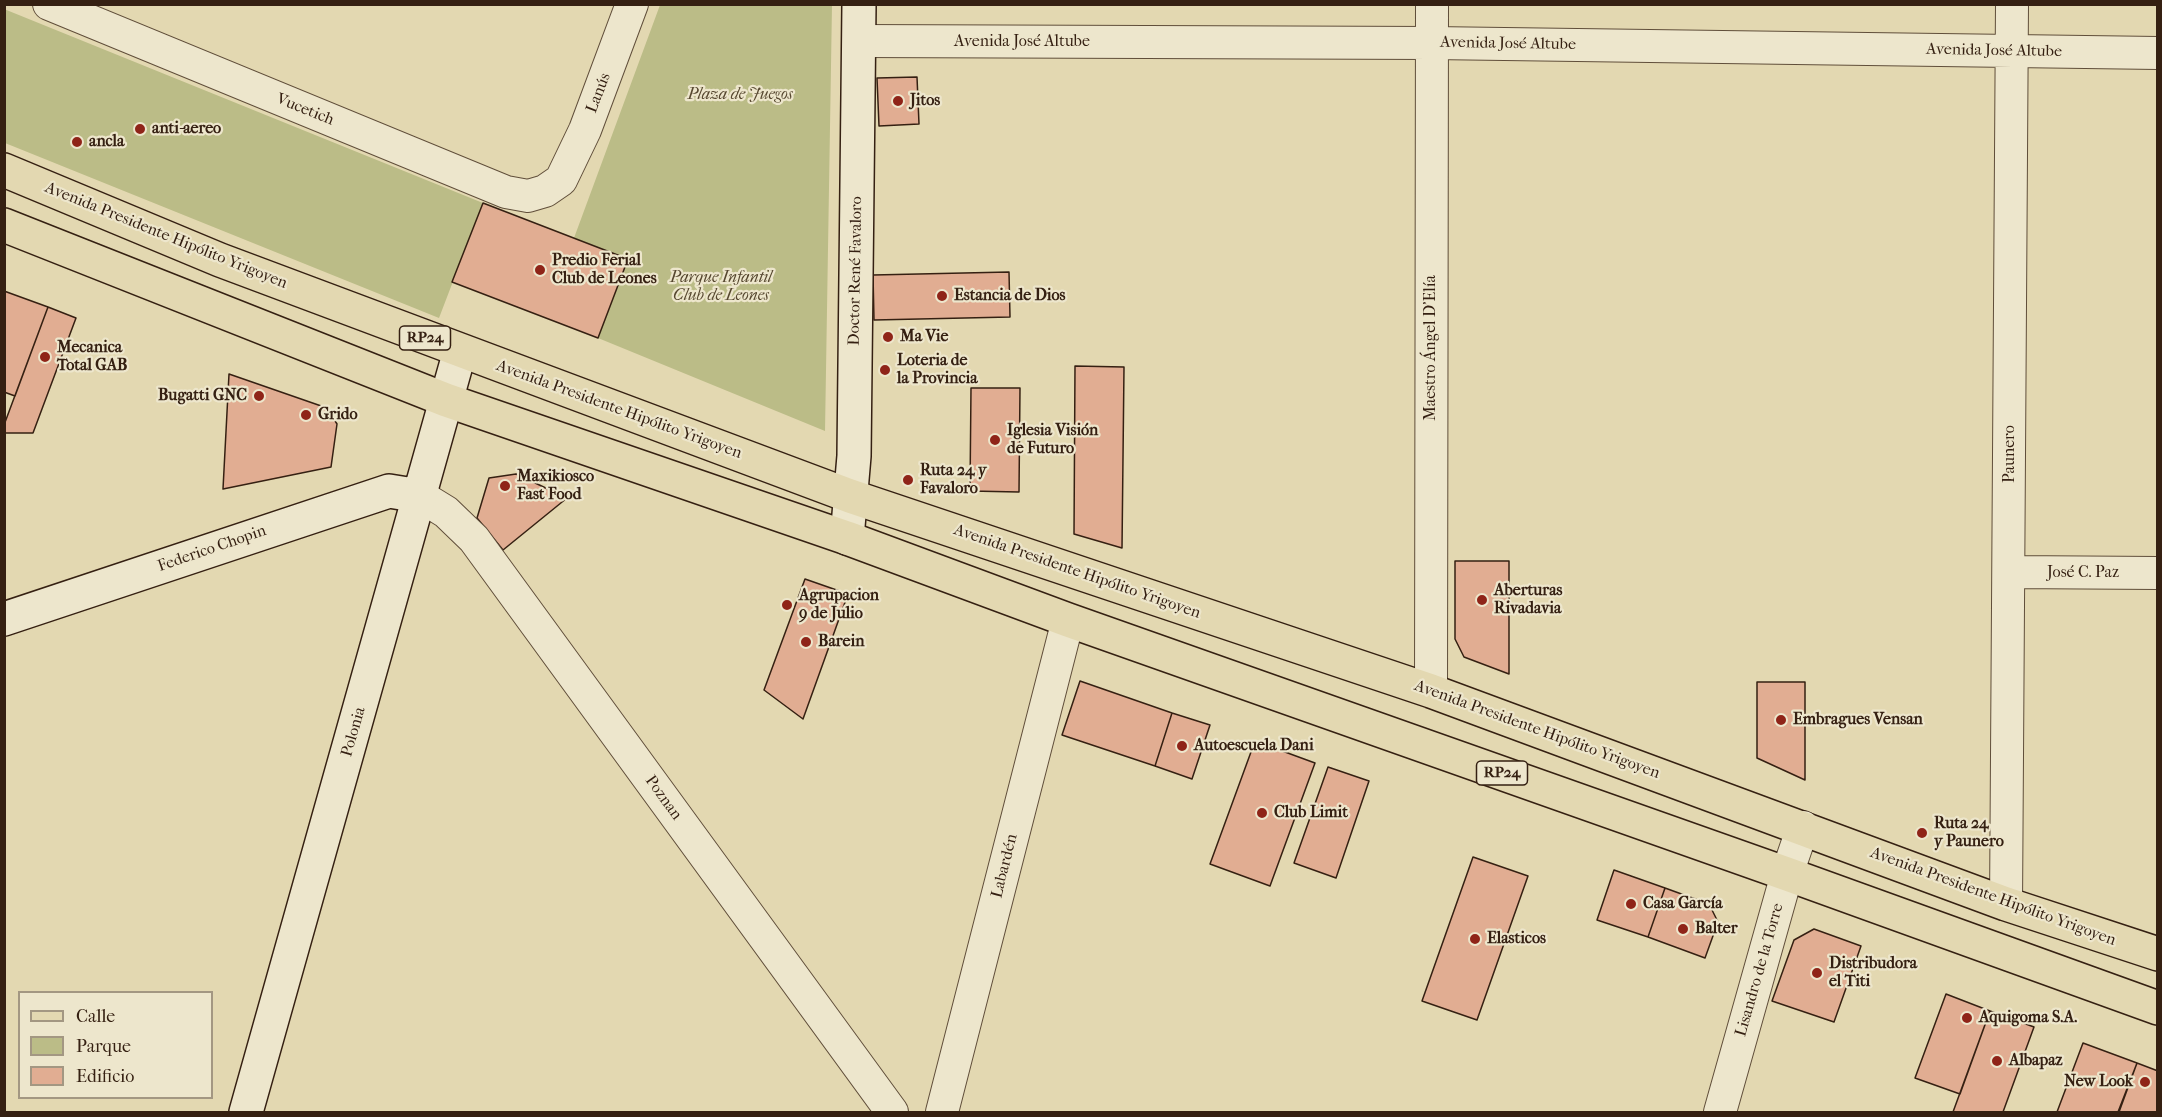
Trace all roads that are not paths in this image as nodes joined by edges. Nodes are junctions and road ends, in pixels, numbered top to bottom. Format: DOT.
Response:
graph roads {
  1 [pos="49,4"];
  2 [pos="632,4"];
  3 [pos="859,4"];
  4 [pos="1432,4"];
  5 [pos="2012,4"];
  6 [pos="859,42"];
  7 [pos="1432,43"];
  8 [pos="2012,52"];
  9 [pos="2157,53"];
  10 [pos="4,170"];
  11 [pos="561,180"];
  12 [pos="4,225"];
  13 [pos="460,351"];
  14 [pos="446,400"];
  15 [pos="420,496"];
  16 [pos="850,496"];
  17 [pos="847,538"];
  18 [pos="2009,572"];
  19 [pos="2157,573"];
  20 [pos="4,619"];
  21 [pos="1068,620"];
  22 [pos="1431,691"];
  23 [pos="1803,828"];
  24 [pos="1787,874"];
  25 [pos="2006,904"];
  26 [pos="2157,954"];
  27 [pos="2157,1008"];
  28 [pos="246,1113"];
  29 [pos="892,1113"];
  30 [pos="942,1113"];
  31 [pos="1720,1113"];
  1 -- 11 [label="street, Vucetich"];
  2 -- 11 [label="street, Lanús"];
  3 -- 6 [label="street, Doctor René Favaloro"];
  4 -- 7 [label="street, Maestro Ángel D'Elía"];
  5 -- 8 [label="street, Paunero"];
  6 -- 7 [label="street, Avenida José Altube"];
  6 -- 16 [label="street, Doctor René Favaloro"];
  7 -- 8 [label="street, Avenida José Altube"];
  7 -- 22 [label="street, Maestro Ángel D'Elía"];
  8 -- 9 [label="street, Avenida José Altube"];
  8 -- 18 [label="street, Paunero"];
  10 -- 13 [label="main road, Avenida Presidente Hipólito Yrigoyen / RP24"];
  12 -- 14 [label="main road, RP24"];
  13 -- 14 [label="street, Polonia"];
  13 -- 16 [label="main road, Avenida Presidente Hipólito Yrigoyen / RP24"];
  14 -- 15 [label="street, Polonia"];
  14 -- 17 [label="main road, RP24"];
  15 -- 20 [label="street, Federico Chopin"];
  15 -- 28 [label="street, Polonia"];
  15 -- 29 [label="street, Poznan"];
  16 -- 17 [label="street, Doctor René Favaloro"];
  16 -- 22 [label="main road, Avenida Presidente Hipólito Yrigoyen / RP24"];
  17 -- 21 [label="main road, RP24"];
  18 -- 19 [label="street, José C. Paz"];
  18 -- 25 [label="street, Paunero"];
  21 -- 24 [label="main road, RP24"];
  21 -- 30 [label="street, Labardén"];
  22 -- 23 [label="main road, Avenida Presidente Hipólito Yrigoyen / RP24"];
  23 -- 24 [label="street, Lisandro de la Torre"];
  23 -- 25 [label="main road, Avenida Presidente Hipólito Yrigoyen / RP24"];
  24 -- 27 [label="main road, RP24"];
  24 -- 31 [label="street, Lisandro de la Torre"];
  25 -- 26 [label="main road, Avenida Presidente Hipólito Yrigoyen / RP24"];
}
